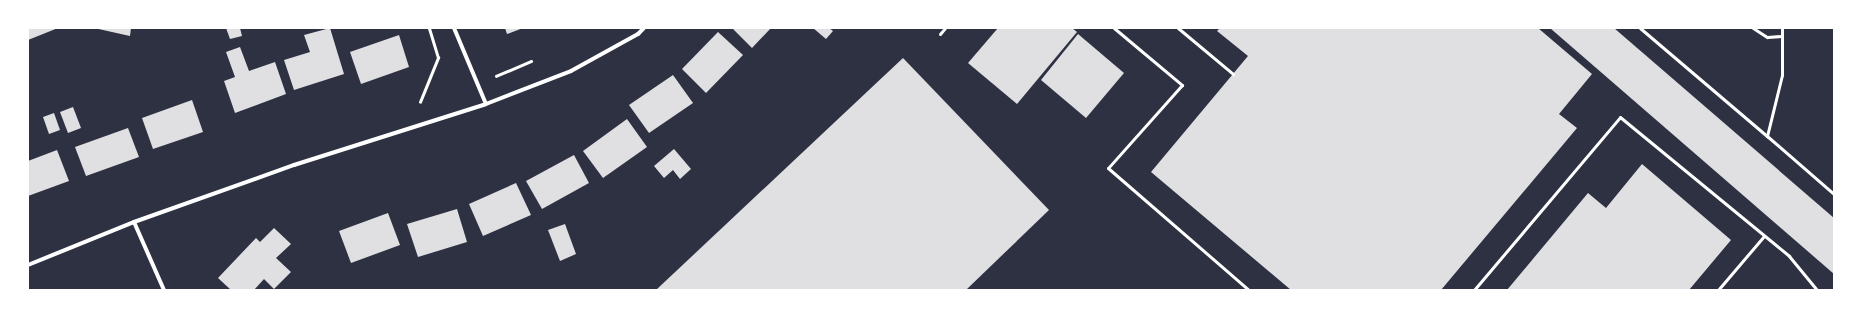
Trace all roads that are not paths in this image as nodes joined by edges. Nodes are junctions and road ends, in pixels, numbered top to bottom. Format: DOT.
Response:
graph roads {
  1 [pos="454,28"];
  2 [pos="644,28"];
  3 [pos="944,28"];
  4 [pos="1114,28"];
  5 [pos="1178,28"];
  6 [pos="1640,28"];
  7 [pos="1753,28"];
  8 [pos="1782,28"];
  9 [pos="940,34"];
  10 [pos="1782,36"];
  11 [pos="1233,74"];
  12 [pos="486,104"];
  13 [pos="1767,136"];
  14 [pos="1834,194"];
  15 [pos="134,222"];
  16 [pos="1764,236"];
  17 [pos="28,265"];
  18 [pos="164,290"];
  19 [pos="1249,290"];
  20 [pos="1474,290"];
  21 [pos="1718,290"];
  22 [pos="1817,290"];
  1 -- 12 [label="street"];
  2 -- 12 [label="street"];
  3 -- 9 [label="lane"];
  4 -- 19 [label="lane"];
  5 -- 11 [label="lane"];
  6 -- 13 [label="lane"];
  7 -- 10 [label="lane"];
  8 -- 10 [label="lane"];
  10 -- 13 [label="lane"];
  12 -- 15 [label="street"];
  13 -- 14 [label="lane"];
  15 -- 17 [label="street"];
  15 -- 18 [label="street"];
  16 -- 20 [label="lane"];
  16 -- 21 [label="lane"];
  16 -- 22 [label="lane"];
}
